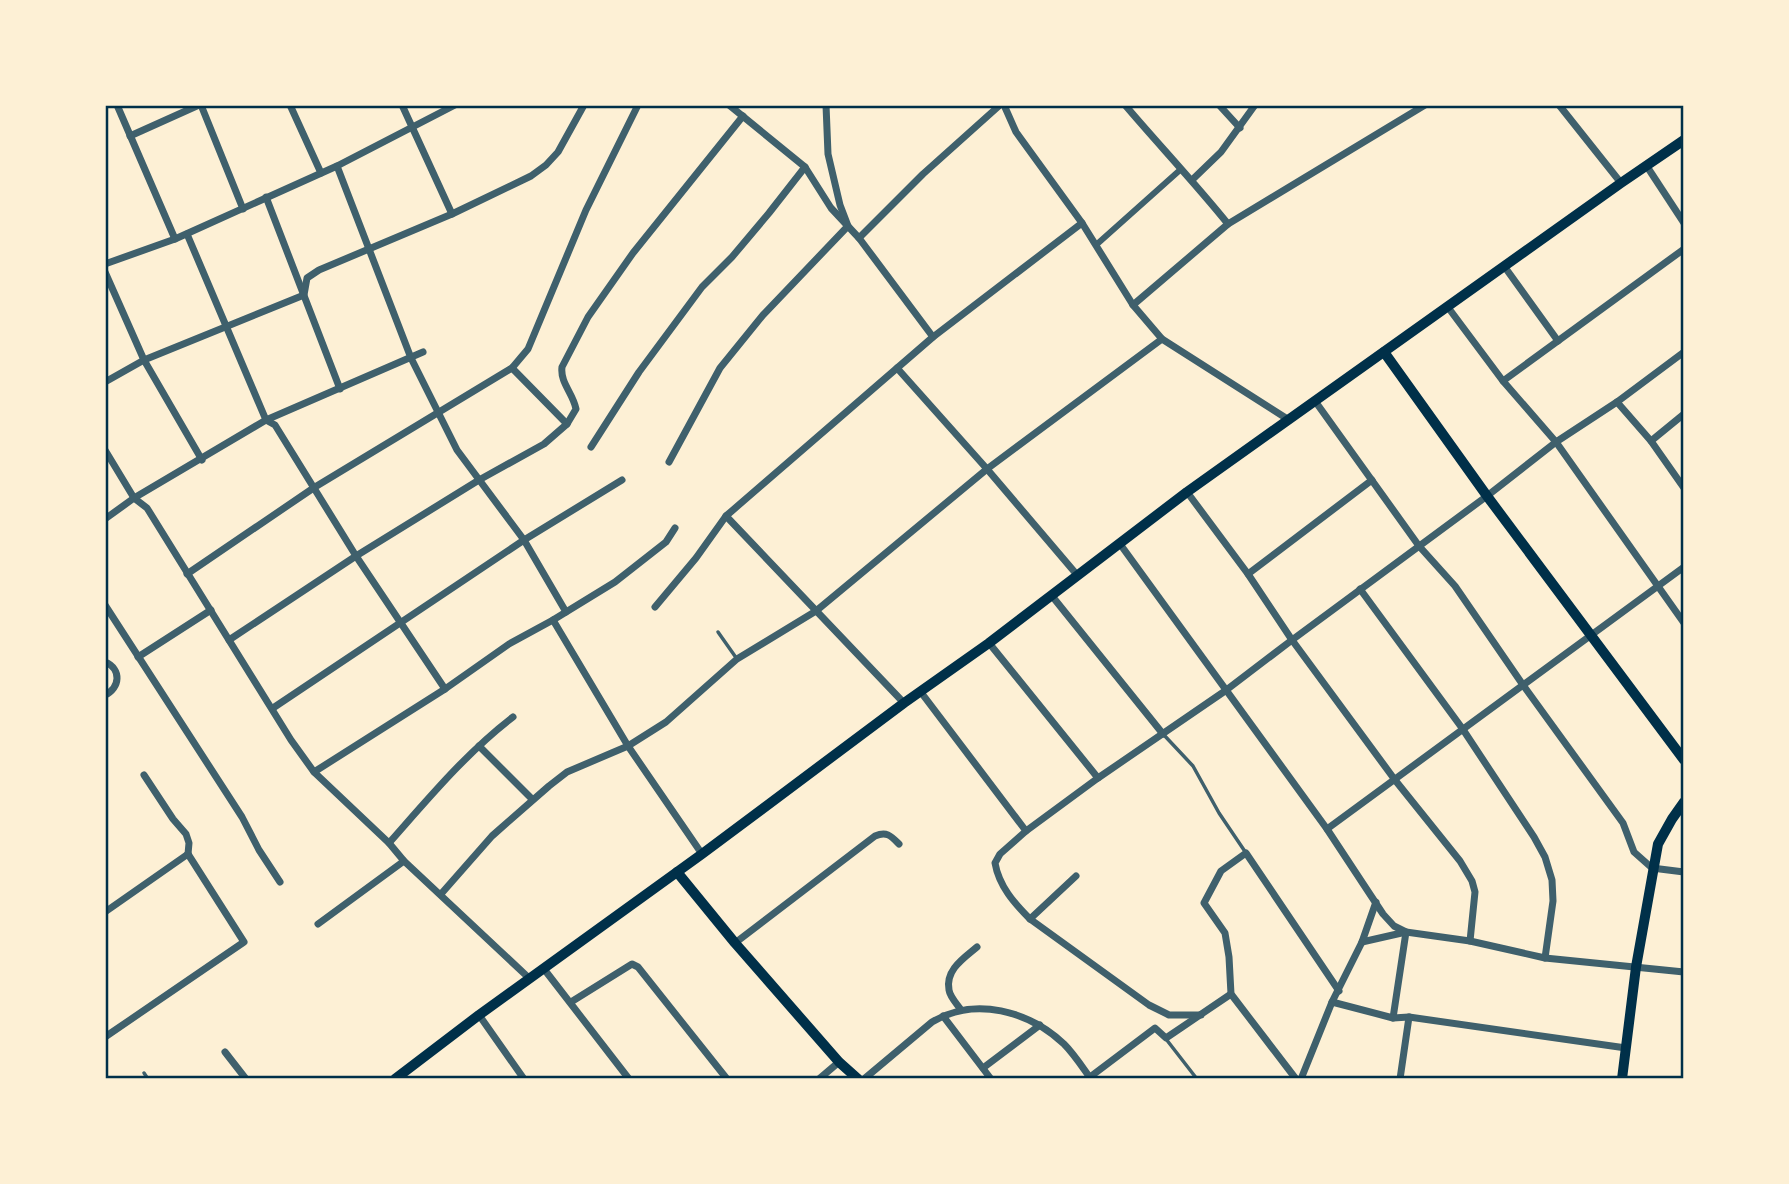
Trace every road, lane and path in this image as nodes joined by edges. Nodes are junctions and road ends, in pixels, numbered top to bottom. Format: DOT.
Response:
graph roads {
  1 [pos="117,105"];
  2 [pos="200,105"];
  3 [pos="290,105"];
  4 [pos="402,105"];
  5 [pos="454,105"];
  6 [pos="584,105"];
  7 [pos="638,105"];
  8 [pos="729,105"];
  9 [pos="826,105"];
  10 [pos="1002,105"];
  11 [pos="1125,105"];
  12 [pos="1219,105"];
  13 [pos="1255,105"];
  14 [pos="1425,105"];
  15 [pos="1559,105"];
  16 [pos="743,116"];
  17 [pos="414,127"];
  18 [pos="1240,128"];
  19 [pos="130,136"];
  20 [pos="1684,140"];
  21 [pos="1646,165"];
  22 [pos="337,166"];
  23 [pos="805,167"];
  24 [pos="1180,170"];
  25 [pos="321,173"];
  26 [pos="1192,180"];
  27 [pos="1621,183"];
  28 [pos="267,197"];
  29 [pos="243,209"];
  30 [pos="452,214"];
  31 [pos="1082,223"];
  32 [pos="1684,223"];
  33 [pos="1228,224"];
  34 [pos="848,226"];
  35 [pos="187,234"];
  36 [pos="859,238"];
  37 [pos="175,239"];
  38 [pos="1096,245"];
  39 [pos="369,249"];
  40 [pos="1684,249"];
  41 [pos="105,264"];
  42 [pos="1504,266"];
  43 [pos="105,272"];
  44 [pos="304,295"];
  45 [pos="1133,305"];
  46 [pos="1447,306"];
  47 [pos="225,326"];
  48 [pos="933,337"];
  49 [pos="1162,339"];
  50 [pos="1558,341"];
  51 [pos="423,352"];
  52 [pos="1384,352"];
  53 [pos="1684,353"];
  54 [pos="411,358"];
  55 [pos="144,360"];
  56 [pos="512,368"];
  57 [pos="897,368"];
  58 [pos="1503,381"];
  59 [pos="105,382"];
  60 [pos="340,389"];
  61 [pos="1315,401"];
  62 [pos="1617,402"];
  63 [pos="439,413"];
  64 [pos="1684,414"];
  65 [pos="266,420"];
  66 [pos="1289,420"];
  67 [pos="567,424"];
  68 [pos="1651,441"];
  69 [pos="1556,442"];
  70 [pos="591,447"];
  71 [pos="105,450"];
  72 [pos="202,460"];
  73 [pos="669,462"];
  74 [pos="986,469"];
  75 [pos="479,480"];
  76 [pos="622,480"];
  77 [pos="1372,480"];
  78 [pos="315,488"];
  79 [pos="1684,488"];
  80 [pos="1187,492"];
  81 [pos="1487,496"];
  82 [pos="134,498"];
  83 [pos="726,516"];
  84 [pos="105,519"];
  85 [pos="675,528"];
  86 [pos="524,540"];
  87 [pos="1120,544"];
  88 [pos="1419,545"];
  89 [pos="356,556"];
  90 [pos="1684,567"];
  91 [pos="187,574"];
  92 [pos="1248,574"];
  93 [pos="1077,576"];
  94 [pos="1658,586"];
  95 [pos="1360,589"];
  96 [pos="1052,596"];
  97 [pos="105,605"];
  98 [pos="654,607"];
  99 [pos="211,610"];
  100 [pos="816,611"];
  101 [pos="566,612"];
  102 [pos="553,620"];
  103 [pos="401,622"];
  104 [pos="1684,623"];
  105 [pos="718,632"];
  106 [pos="1592,636"];
  107 [pos="229,639"];
  108 [pos="1292,639"];
  109 [pos="989,643"];
  110 [pos="138,657"];
  111 [pos="737,659"];
  112 [pos="105,662"];
  113 [pos="1523,685"];
  114 [pos="445,689"];
  115 [pos="920,691"];
  116 [pos="1226,691"];
  117 [pos="105,695"];
  118 [pos="904,703"];
  119 [pos="273,708"];
  120 [pos="513,717"];
  121 [pos="1462,728"];
  122 [pos="1163,734"];
  123 [pos="479,746"];
  124 [pos="628,746"];
  125 [pos="1684,760"];
  126 [pos="314,772"];
  127 [pos="144,775"];
  128 [pos="1098,778"];
  129 [pos="1395,780"];
  130 [pos="532,799"];
  131 [pos="1684,802"];
  132 [pos="1326,829"];
  133 [pos="1026,831"];
  134 [pos="389,843"];
  135 [pos="899,844"];
  136 [pos="1246,853"];
  137 [pos="188,854"];
  138 [pos="702,854"];
  139 [pos="404,861"];
  140 [pos="1652,868"];
  141 [pos="677,872"];
  142 [pos="1684,872"];
  143 [pos="1076,876"];
  144 [pos="280,882"];
  145 [pos="441,894"];
  146 [pos="1376,902"];
  147 [pos="105,912"];
  148 [pos="1030,919"];
  149 [pos="318,924"];
  150 [pos="1406,932"];
  151 [pos="1470,941"];
  152 [pos="1362,942"];
  153 [pos="735,943"];
  154 [pos="977,947"];
  155 [pos="1545,958"];
  156 [pos="1636,967"];
  157 [pos="544,969"];
  158 [pos="1684,972"];
  159 [pos="530,979"];
  160 [pos="1339,991"];
  161 [pos="1231,994"];
  162 [pos="571,1002"];
  163 [pos="1332,1003"];
  164 [pos="961,1010"];
  165 [pos="1201,1015"];
  166 [pos="479,1016"];
  167 [pos="943,1016"];
  168 [pos="1409,1017"];
  169 [pos="1393,1018"];
  170 [pos="1040,1025"];
  171 [pos="105,1037"];
  172 [pos="1166,1038"];
  173 [pos="1626,1048"];
  174 [pos="225,1052"];
  175 [pos="839,1062"];
  176 [pos="983,1068"];
  177 [pos="144,1073"];
  178 [pos="1091,1078"];
  179 [pos="148,1079"];
  180 [pos="246,1079"];
  181 [pos="395,1079"];
  182 [pos="524,1079"];
  183 [pos="629,1079"];
  184 [pos="727,1079"];
  185 [pos="819,1079"];
  186 [pos="858,1079"];
  187 [pos="864,1079"];
  188 [pos="991,1079"];
  189 [pos="1196,1079"];
  190 [pos="1298,1079"];
  191 [pos="1400,1079"];
  192 [pos="1622,1079"];
  1 -- 19 [label="street"];
  2 -- 19 [label="street"];
  2 -- 29 [label="street"];
  3 -- 25 [label="street"];
  4 -- 17 [label="street"];
  5 -- 17 [label="street"];
  6 -- 30 [label="street"];
  7 -- 56 [label="street"];
  8 -- 16 [label="street"];
  9 -- 34 [label="street"];
  10 -- 31 [label="street"];
  10 -- 36 [label="street"];
  11 -- 24 [label="street"];
  12 -- 18 [label="street"];
  13 -- 18 [label="street"];
  14 -- 33 [label="street"];
  15 -- 27 [label="street"];
  16 -- 23 [label="street"];
  16 -- 67 [label="street"];
  17 -- 22 [label="street"];
  17 -- 30 [label="street"];
  18 -- 26 [label="street"];
  19 -- 37 [label="street"];
  20 -- 21 [label="main road"];
  21 -- 27 [label="main road"];
  21 -- 32 [label="street"];
  22 -- 25 [label="street"];
  22 -- 39 [label="street"];
  23 -- 34 [label="street"];
  23 -- 70 [label="street"];
  24 -- 26 [label="street"];
  24 -- 38 [label="street"];
  25 -- 28 [label="street"];
  26 -- 33 [label="street"];
  27 -- 42 [label="main road"];
  28 -- 29 [label="street"];
  28 -- 44 [label="street"];
  29 -- 35 [label="street"];
  30 -- 39 [label="street"];
  31 -- 38 [label="street"];
  31 -- 48 [label="street"];
  33 -- 45 [label="street"];
  34 -- 36 [label="street"];
  34 -- 73 [label="street"];
  35 -- 37 [label="street"];
  35 -- 47 [label="street"];
  36 -- 48 [label="street"];
  37 -- 41 [label="street"];
  38 -- 45 [label="street"];
  39 -- 44 [label="street"];
  39 -- 54 [label="street"];
  40 -- 50 [label="street"];
  42 -- 46 [label="main road"];
  42 -- 50 [label="street"];
  43 -- 55 [label="street"];
  44 -- 47 [label="street"];
  44 -- 60 [label="street"];
  45 -- 49 [label="street"];
  46 -- 52 [label="main road"];
  46 -- 58 [label="street"];
  47 -- 55 [label="street"];
  47 -- 65 [label="street"];
  48 -- 57 [label="street"];
  49 -- 66 [label="street"];
  49 -- 74 [label="street"];
  50 -- 58 [label="street"];
  51 -- 54 [label="street"];
  52 -- 61 [label="main road"];
  52 -- 81 [label="main road"];
  53 -- 62 [label="street"];
  54 -- 60 [label="street"];
  54 -- 63 [label="street"];
  55 -- 59 [label="street"];
  55 -- 72 [label="street"];
  56 -- 63 [label="street"];
  56 -- 67 [label="street"];
  57 -- 74 [label="street"];
  57 -- 83 [label="street"];
  58 -- 69 [label="street"];
  60 -- 65 [label="street"];
  61 -- 66 [label="main road"];
  61 -- 77 [label="street"];
  62 -- 68 [label="street"];
  62 -- 69 [label="street"];
  63 -- 75 [label="street"];
  63 -- 78 [label="street"];
  64 -- 68 [label="street"];
  65 -- 72 [label="street"];
  65 -- 78 [label="street"];
  66 -- 80 [label="main road"];
  67 -- 75 [label="street"];
  68 -- 79 [label="street"];
  69 -- 81 [label="street"];
  69 -- 94 [label="street"];
  71 -- 82 [label="street"];
  72 -- 82 [label="street"];
  74 -- 93 [label="street"];
  74 -- 100 [label="street"];
  75 -- 86 [label="street"];
  75 -- 89 [label="street"];
  76 -- 86 [label="street"];
  77 -- 88 [label="street"];
  77 -- 92 [label="street"];
  78 -- 89 [label="street"];
  78 -- 91 [label="street"];
  80 -- 87 [label="main road"];
  80 -- 92 [label="street"];
  81 -- 88 [label="street"];
  81 -- 106 [label="main road"];
  82 -- 84 [label="street"];
  82 -- 91 [label="street"];
  83 -- 98 [label="street"];
  83 -- 100 [label="street"];
  85 -- 101 [label="street"];
  86 -- 101 [label="street"];
  86 -- 103 [label="street"];
  87 -- 93 [label="main road"];
  87 -- 116 [label="street"];
  88 -- 95 [label="street"];
  88 -- 113 [label="street"];
  89 -- 103 [label="street"];
  89 -- 107 [label="street"];
  90 -- 94 [label="street"];
  91 -- 99 [label="street"];
  92 -- 108 [label="street"];
  93 -- 96 [label="main road"];
  94 -- 104 [label="street"];
  94 -- 106 [label="street"];
  95 -- 108 [label="street"];
  95 -- 121 [label="street"];
  96 -- 109 [label="main road"];
  96 -- 122 [label="street"];
  97 -- 110 [label="street"];
  99 -- 107 [label="street"];
  99 -- 110 [label="street"];
  100 -- 111 [label="street"];
  100 -- 118 [label="street"];
  101 -- 102 [label="street"];
  102 -- 114 [label="street"];
  102 -- 124 [label="street"];
  103 -- 114 [label="street"];
  103 -- 119 [label="street"];
  105 -- 111 [label="lane"];
  106 -- 113 [label="street"];
  106 -- 125 [label="main road"];
  107 -- 119 [label="street"];
  108 -- 116 [label="street"];
  108 -- 129 [label="street"];
  109 -- 115 [label="main road"];
  109 -- 128 [label="street"];
  110 -- 144 [label="street"];
  111 -- 124 [label="street"];
  112 -- 117 [label="street"];
  113 -- 121 [label="street"];
  113 -- 140 [label="street"];
  114 -- 126 [label="street"];
  115 -- 118 [label="main road"];
  115 -- 133 [label="street"];
  116 -- 122 [label="street"];
  116 -- 132 [label="street"];
  118 -- 138 [label="main road"];
  119 -- 126 [label="street"];
  120 -- 123 [label="street"];
  121 -- 129 [label="street"];
  121 -- 155 [label="street"];
  122 -- 128 [label="street"];
  122 -- 136 [label="lane"];
  123 -- 130 [label="street"];
  123 -- 134 [label="street"];
  124 -- 130 [label="street"];
  124 -- 138 [label="street"];
  126 -- 134 [label="street"];
  127 -- 137 [label="street"];
  128 -- 133 [label="street"];
  129 -- 132 [label="street"];
  129 -- 151 [label="street"];
  130 -- 145 [label="street"];
  131 -- 140 [label="main road"];
  132 -- 146 [label="street"];
  133 -- 148 [label="street"];
  134 -- 139 [label="street"];
  135 -- 153 [label="street"];
  136 -- 160 [label="street"];
  136 -- 161 [label="street"];
  137 -- 147 [label="street"];
  137 -- 171 [label="street"];
  138 -- 141 [label="main road"];
  139 -- 145 [label="street"];
  139 -- 149 [label="street"];
  140 -- 142 [label="street"];
  140 -- 156 [label="main road"];
  141 -- 153 [label="main road"];
  141 -- 157 [label="main road"];
  143 -- 148 [label="street"];
  145 -- 159 [label="street"];
  146 -- 150 [label="street"];
  146 -- 152 [label="street"];
  148 -- 165 [label="street"];
  150 -- 151 [label="street"];
  150 -- 152 [label="street"];
  150 -- 169 [label="street"];
  151 -- 155 [label="street"];
  152 -- 160 [label="street"];
  153 -- 175 [label="main road"];
  154 -- 164 [label="street"];
  155 -- 156 [label="street"];
  156 -- 158 [label="street"];
  156 -- 173 [label="main road"];
  157 -- 159 [label="main road"];
  157 -- 162 [label="street"];
  159 -- 166 [label="main road"];
  160 -- 163 [label="street"];
  161 -- 165 [label="street"];
  161 -- 190 [label="street"];
  162 -- 183 [label="street"];
  162 -- 184 [label="street"];
  163 -- 169 [label="street"];
  163 -- 190 [label="street"];
  164 -- 167 [label="street"];
  164 -- 170 [label="street"];
  165 -- 172 [label="street"];
  166 -- 181 [label="main road"];
  166 -- 182 [label="street"];
  167 -- 176 [label="street"];
  167 -- 187 [label="street"];
  168 -- 169 [label="street"];
  168 -- 173 [label="street"];
  168 -- 191 [label="street"];
  170 -- 176 [label="street"];
  170 -- 178 [label="street"];
  172 -- 178 [label="street"];
  172 -- 189 [label="lane"];
  173 -- 192 [label="main road"];
  174 -- 180 [label="street"];
  175 -- 185 [label="street"];
  175 -- 186 [label="main road"];
  176 -- 188 [label="street"];
  177 -- 179 [label="lane"];
}
